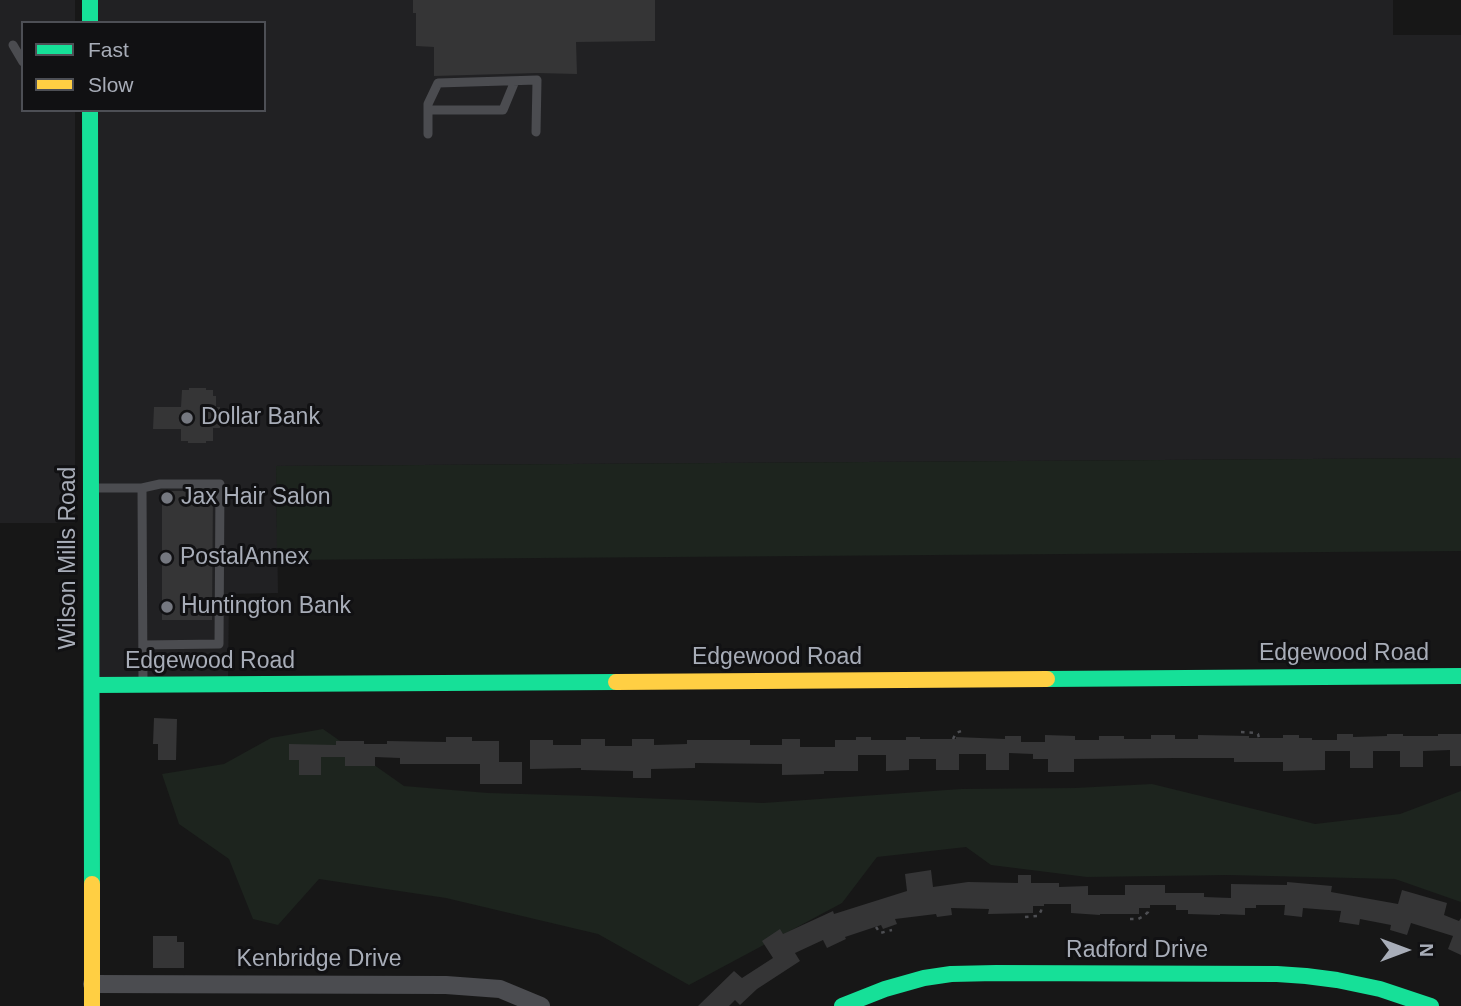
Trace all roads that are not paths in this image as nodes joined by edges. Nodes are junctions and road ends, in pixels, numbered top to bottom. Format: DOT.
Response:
graph roads {
  1 [pos="90,0"];
  2 [pos="90,21"];
  3 [pos="13,45"];
  4 [pos="21,59"];
  5 [pos="515,81"];
  6 [pos="428,110"];
  7 [pos="90,112"];
  8 [pos="536,132"];
  9 [pos="428,134"];
  10 [pos="92,488"];
  11 [pos="142,488"];
  12 [pos="144,645"];
  13 [pos="1461,676"];
  14 [pos="93,685"];
  15 [pos="143,685"];
  16 [pos="92,984"];
  17 [pos="92,1006"];
  18 [pos="541,1006"];
  19 [pos="842,1006"];
  20 [pos="1431,1006"];
  1 -- 2 [label="street"];
  3 -- 4 [label="lane"];
  5 -- 6 [label="lane"];
  5 -- 6 [label="lane"];
  5 -- 8 [label="lane"];
  6 -- 9 [label="lane"];
  7 -- 10 [label="street, Wilson Mills Road"];
  10 -- 11 [label="lane"];
  10 -- 14 [label="street, Wilson Mills Road"];
  11 -- 12 [label="lane"];
  11 -- 12 [label="lane"];
  12 -- 15 [label="lane"];
  13 -- 15 [label="street, Edgewood Road"];
  14 -- 15 [label="street, Edgewood Road"];
  14 -- 16 [label="street, Wilson Mills Road"];
  16 -- 17 [label="street, Wilson Mills Road"];
  16 -- 18 [label="street, Kenbridge Drive"];
  19 -- 20 [label="street, Radford Drive"];
}
